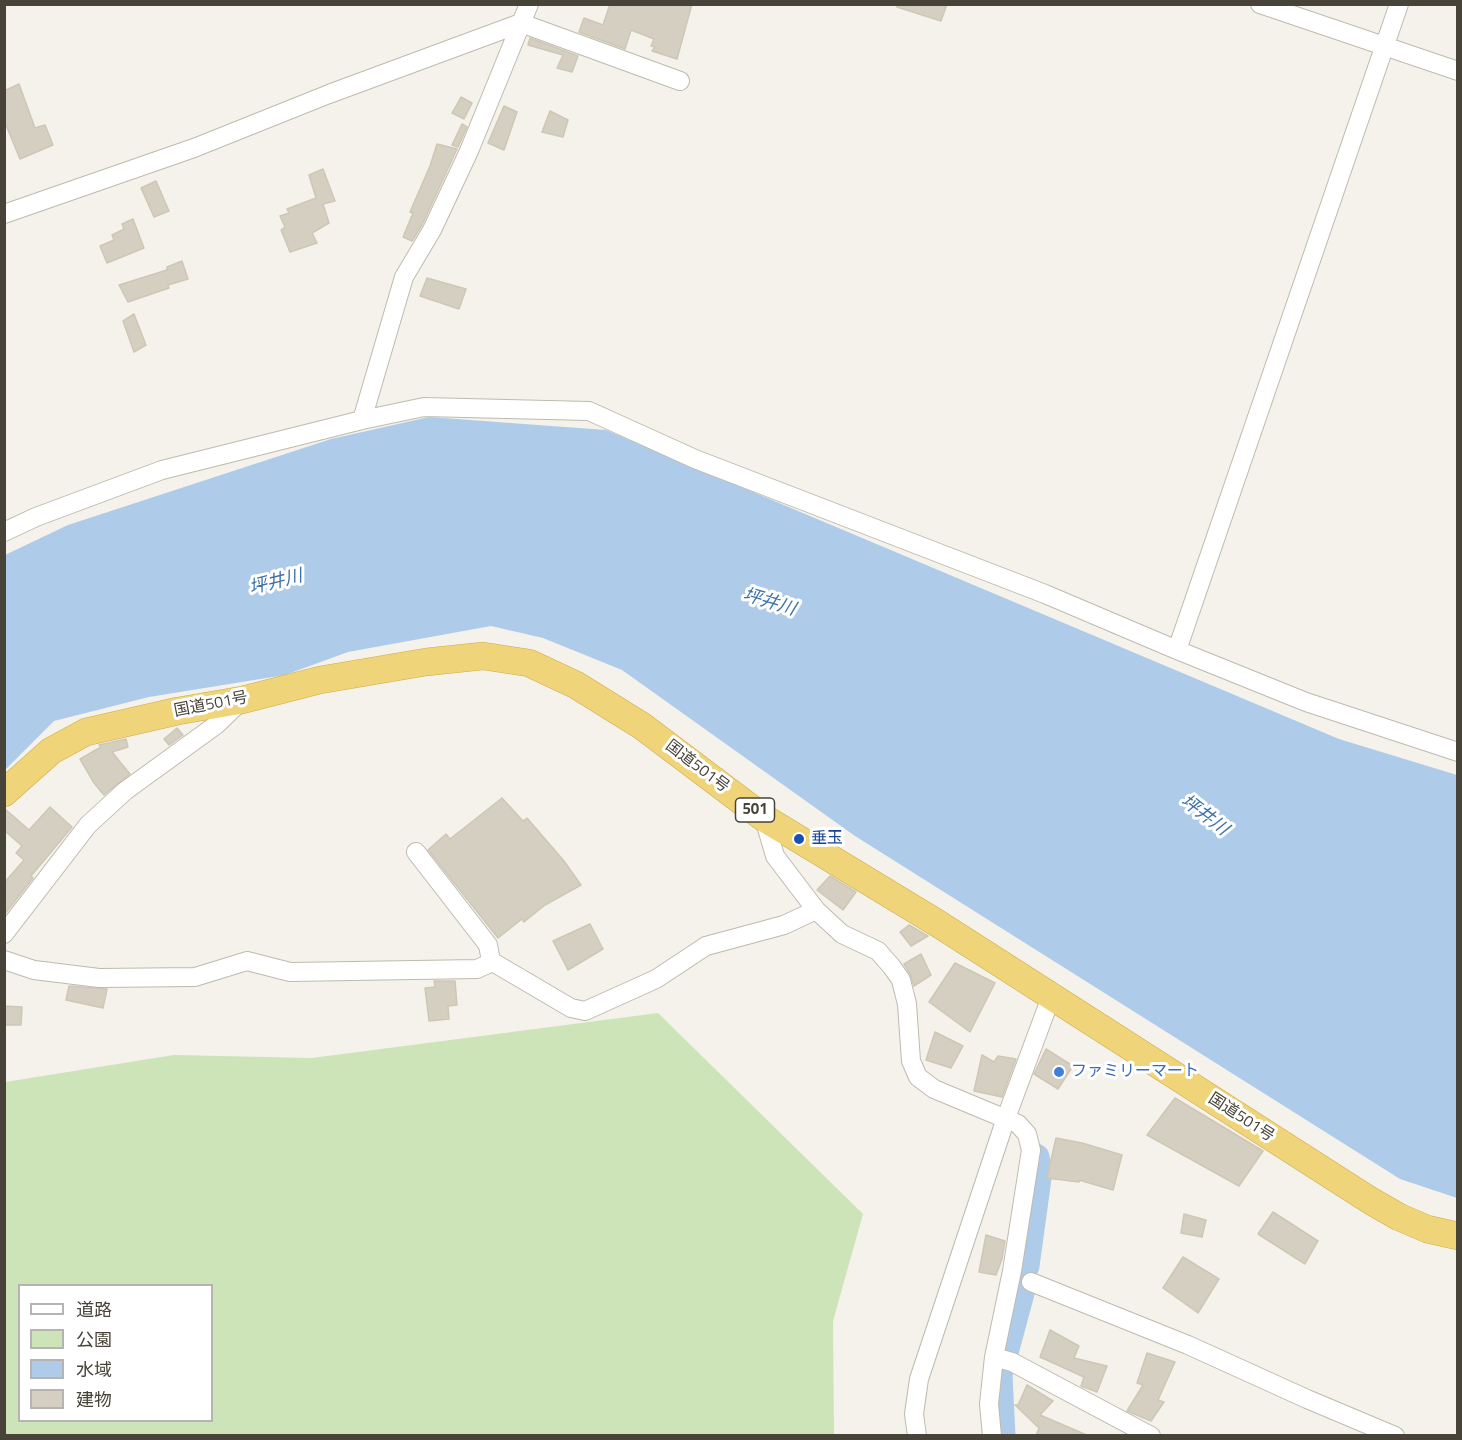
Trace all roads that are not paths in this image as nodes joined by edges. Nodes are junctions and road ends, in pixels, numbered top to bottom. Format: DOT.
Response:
graph roads {
  1 [pos="529,4"];
  2 [pos="1260,4"];
  3 [pos="1399,4"];
  4 [pos="521,23"];
  5 [pos="1385,46"];
  6 [pos="1458,71"];
  7 [pos="680,81"];
  8 [pos="4,214"];
  9 [pos="362,420"];
  10 [pos="4,532"];
  11 [pos="1177,650"];
  12 [pos="242,700"];
  13 [pos="1458,752"];
  14 [pos="4,793"];
  15 [pos="764,818"];
  16 [pos="416,852"];
  17 [pos="816,910"];
  18 [pos="4,934"];
  19 [pos="4,960"];
  20 [pos="490,961"];
  21 [pos="1051,997"];
  22 [pos="1006,1118"];
  23 [pos="1458,1236"];
  24 [pos="1031,1282"];
  25 [pos="1002,1359"];
  26 [pos="917,1436"];
  27 [pos="992,1436"];
  28 [pos="1151,1436"];
  29 [pos="1395,1436"];
  1 -- 4 [label="street"];
  2 -- 5 [label="street"];
  3 -- 5 [label="street"];
  4 -- 7 [label="street"];
  4 -- 8 [label="street"];
  4 -- 9 [label="street"];
  5 -- 6 [label="street"];
  5 -- 11 [label="street"];
  9 -- 10 [label="street"];
  9 -- 11 [label="street"];
  11 -- 13 [label="street"];
  12 -- 14 [label="highway, 国道501号 / 501"];
  12 -- 15 [label="highway, 国道501号 / 501"];
  12 -- 18 [label="street"];
  15 -- 17 [label="street"];
  15 -- 21 [label="highway, 国道501号 / 501"];
  16 -- 20 [label="street"];
  17 -- 20 [label="street"];
  17 -- 22 [label="street"];
  19 -- 20 [label="street"];
  21 -- 22 [label="street"];
  21 -- 23 [label="highway, 国道501号 / 501"];
  22 -- 25 [label="street"];
  22 -- 26 [label="street"];
  24 -- 29 [label="street"];
  25 -- 27 [label="street"];
  25 -- 28 [label="street"];
}
